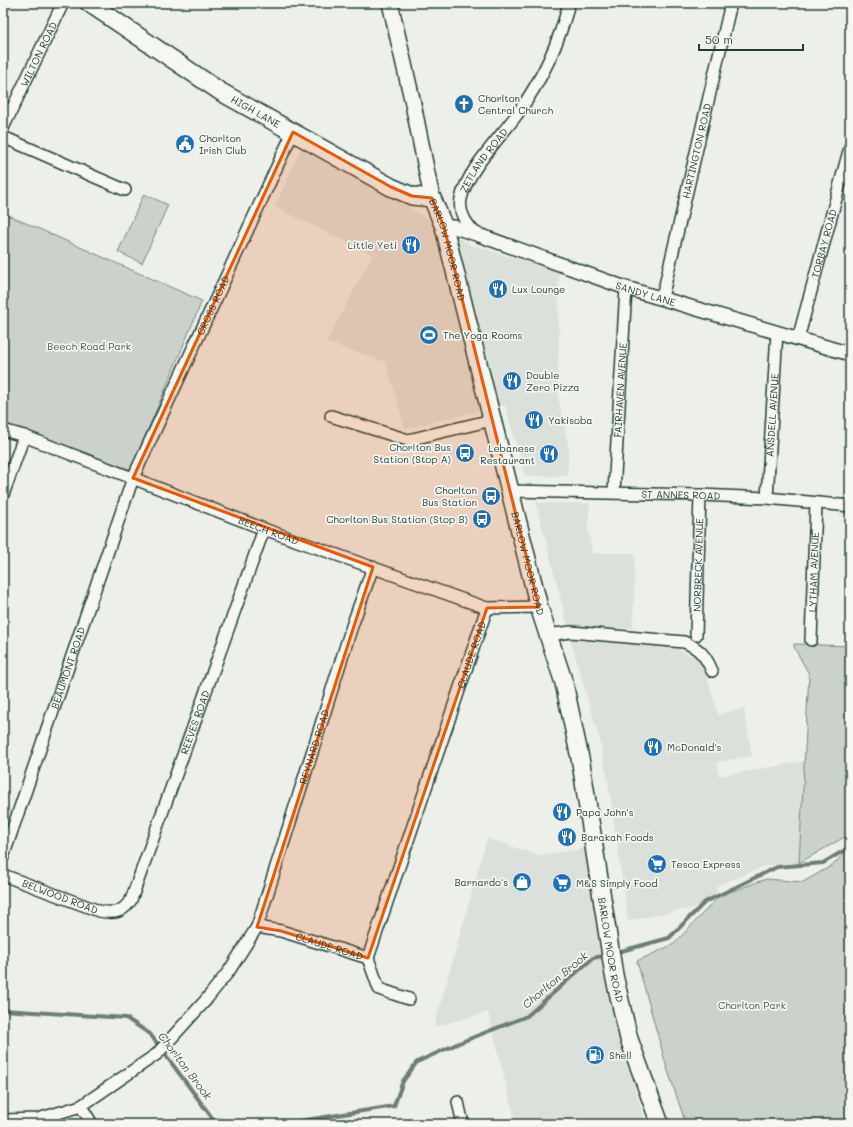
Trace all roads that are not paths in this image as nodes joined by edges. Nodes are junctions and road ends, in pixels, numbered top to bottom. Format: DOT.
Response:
graph roads {
  1 [pos="63,3"];
  2 [pos="390,3"];
  3 [pos="569,3"];
  4 [pos="731,3"];
  5 [pos="94,4"];
  6 [pos="3,128"];
  7 [pos="293,132"];
  8 [pos="3,137"];
  9 [pos="850,147"];
  10 [pos="125,190"];
  11 [pos="432,198"];
  12 [pos="444,227"];
  13 [pos="476,234"];
  14 [pos="626,288"];
  15 [pos="662,298"];
  16 [pos="777,332"];
  17 [pos="798,339"];
  18 [pos="850,354"];
  19 [pos="330,416"];
  20 [pos="492,420"];
  21 [pos="3,430"];
  22 [pos="24,436"];
  23 [pos="133,478"];
  24 [pos="511,491"];
  25 [pos="614,492"];
  26 [pos="3,495"];
  27 [pos="700,495"];
  28 [pos="767,498"];
  29 [pos="816,503"];
  30 [pos="850,506"];
  31 [pos="264,529"];
  32 [pos="373,567"];
  33 [pos="539,607"];
  34 [pos="487,608"];
  35 [pos="547,635"];
  36 [pos="696,635"];
  37 [pos="811,640"];
  38 [pos="712,671"];
  39 [pos="3,857"];
  40 [pos="3,876"];
  41 [pos="119,912"];
  42 [pos="257,927"];
  43 [pos="368,958"];
  44 [pos="409,999"];
  45 [pos="458,1102"];
  46 [pos="81,1106"];
  47 [pos="3,1120"];
  48 [pos="92,1124"];
  49 [pos="463,1124"];
  50 [pos="660,1124"];
  1 -- 6 [label="street, WILTON ROAD"];
  2 -- 11 [label="main road, BARLOW MOOR ROAD"];
  3 -- 13 [label="street, ZETLAND ROAD"];
  4 -- 15 [label="street, HARTINGTON ROAD"];
  5 -- 7 [label="main road, HIGH LANE"];
  7 -- 11 [label="main road, HIGH LANE"];
  7 -- 23 [label="street, CROSS ROAD"];
  8 -- 10 [label="street"];
  9 -- 17 [label="street, TORBAY ROAD"];
  11 -- 12 [label="main road, BARLOW MOOR ROAD"];
  12 -- 13 [label="street, SANDY LANE"];
  12 -- 20 [label="main road, BARLOW MOOR ROAD"];
  13 -- 14 [label="street, SANDY LANE"];
  14 -- 15 [label="street, SANDY LANE"];
  14 -- 25 [label="street, FAIRHAVEN AVENUE"];
  15 -- 16 [label="street, SANDY LANE"];
  16 -- 17 [label="street, SANDY LANE"];
  16 -- 28 [label="street, ANSDELL AVENUE"];
  17 -- 18 [label="street, SANDY LANE"];
  19 -- 20 [label="street"];
  20 -- 24 [label="main road, BARLOW MOOR ROAD"];
  21 -- 22 [label="street, BEECH ROAD"];
  22 -- 23 [label="street, BEECH ROAD"];
  22 -- 26 [label="street"];
  23 -- 31 [label="street, BEECH ROAD"];
  23 -- 39 [label="street, BEAUMONT ROAD"];
  24 -- 25 [label="street, ST ANNES ROAD"];
  24 -- 33 [label="main road, BARLOW MOOR ROAD"];
  25 -- 27 [label="street, ST ANNES ROAD"];
  27 -- 28 [label="street, ST ANNES ROAD"];
  27 -- 36 [label="street, NORBRECK AVENUE"];
  28 -- 29 [label="street, ST ANNES ROAD"];
  29 -- 30 [label="street, ST ANNES ROAD"];
  29 -- 37 [label="street, LYTHAM AVENUE"];
  31 -- 32 [label="street, BEECH ROAD"];
  31 -- 41 [label="street, REEVES ROAD"];
  32 -- 34 [label="street, BEECH ROAD"];
  32 -- 42 [label="street, REYNARD ROAD"];
  33 -- 34 [label="street, BEECH ROAD"];
  33 -- 35 [label="main road, BARLOW MOOR ROAD"];
  34 -- 43 [label="street, CLAUDE ROAD"];
  35 -- 38 [label="street"];
  35 -- 50 [label="main road, BARLOW MOOR ROAD"];
  40 -- 41 [label="street, BELWOOD ROAD"];
  42 -- 43 [label="street, CLAUDE ROAD"];
  42 -- 46 [label="street"];
  43 -- 44 [label="street"];
  45 -- 49 [label="street"];
  46 -- 47 [label="street"];
  46 -- 48 [label="street"];
}
